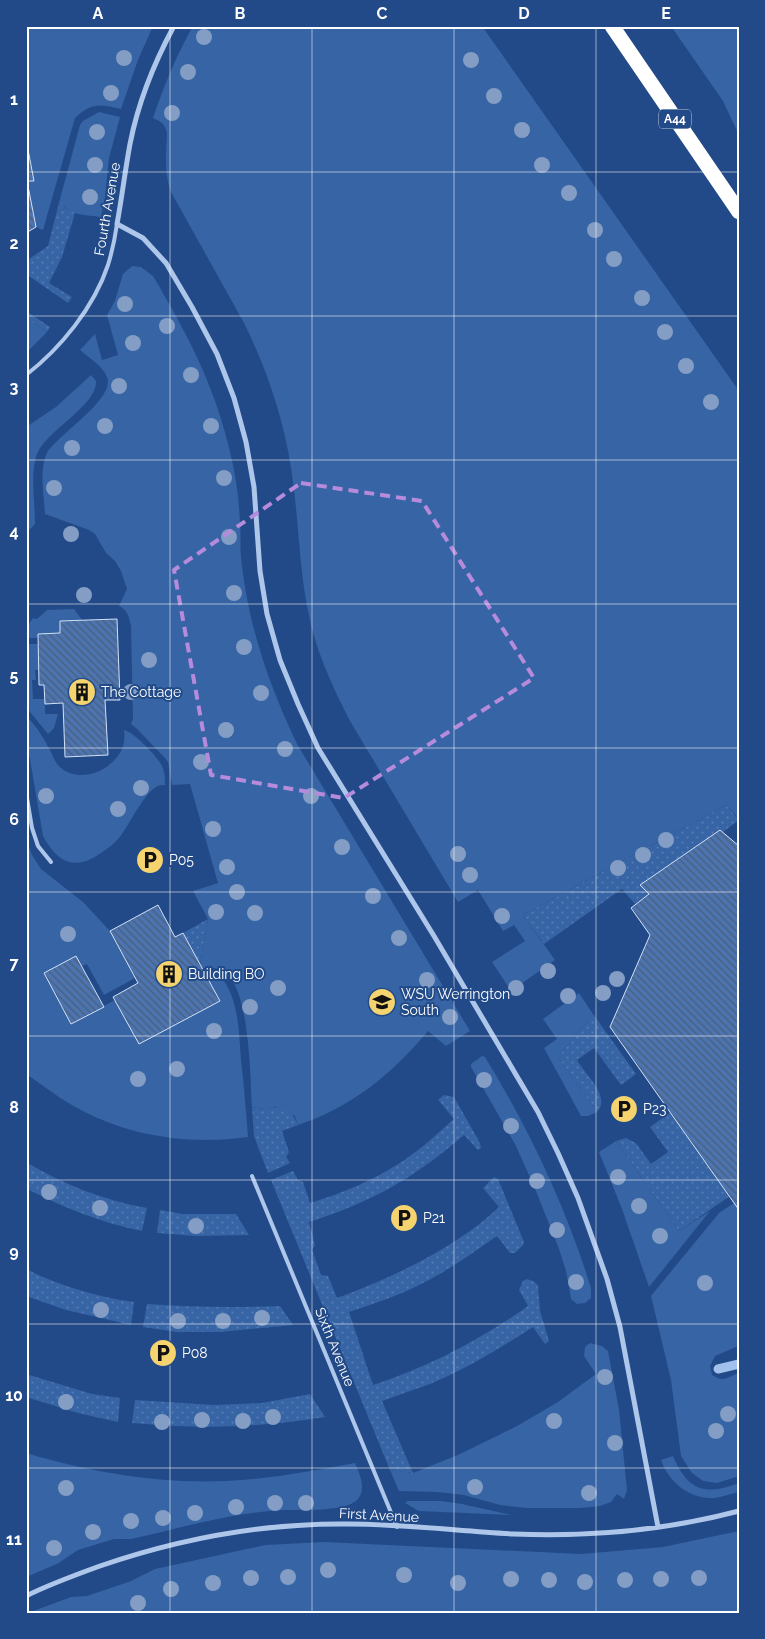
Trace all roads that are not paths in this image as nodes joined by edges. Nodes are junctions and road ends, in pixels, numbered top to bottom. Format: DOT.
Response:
graph roads {
  1 [pos="174,26"];
  2 [pos="612,26"];
  3 [pos="739,212"];
  4 [pos="118,224"];
  5 [pos="26,375"];
  6 [pos="26,792"];
  7 [pos="51,862"];
  8 [pos="252,1176"];
  9 [pos="739,1511"];
  10 [pos="397,1527"];
  11 [pos="658,1527"];
  12 [pos="26,1596"];
  1 -- 4 [label="street, Fourth Avenue"];
  2 -- 3 [label="highway, A44"];
  4 -- 5 [label="lane, Fourth Avenue"];
  4 -- 11 [label="street"];
  6 -- 7 [label="lane"];
  8 -- 10 [label="lane, Sixth Avenue"];
  9 -- 11 [label="street, First Avenue"];
  10 -- 11 [label="street, First Avenue"];
  10 -- 12 [label="street, First Avenue"];
}
